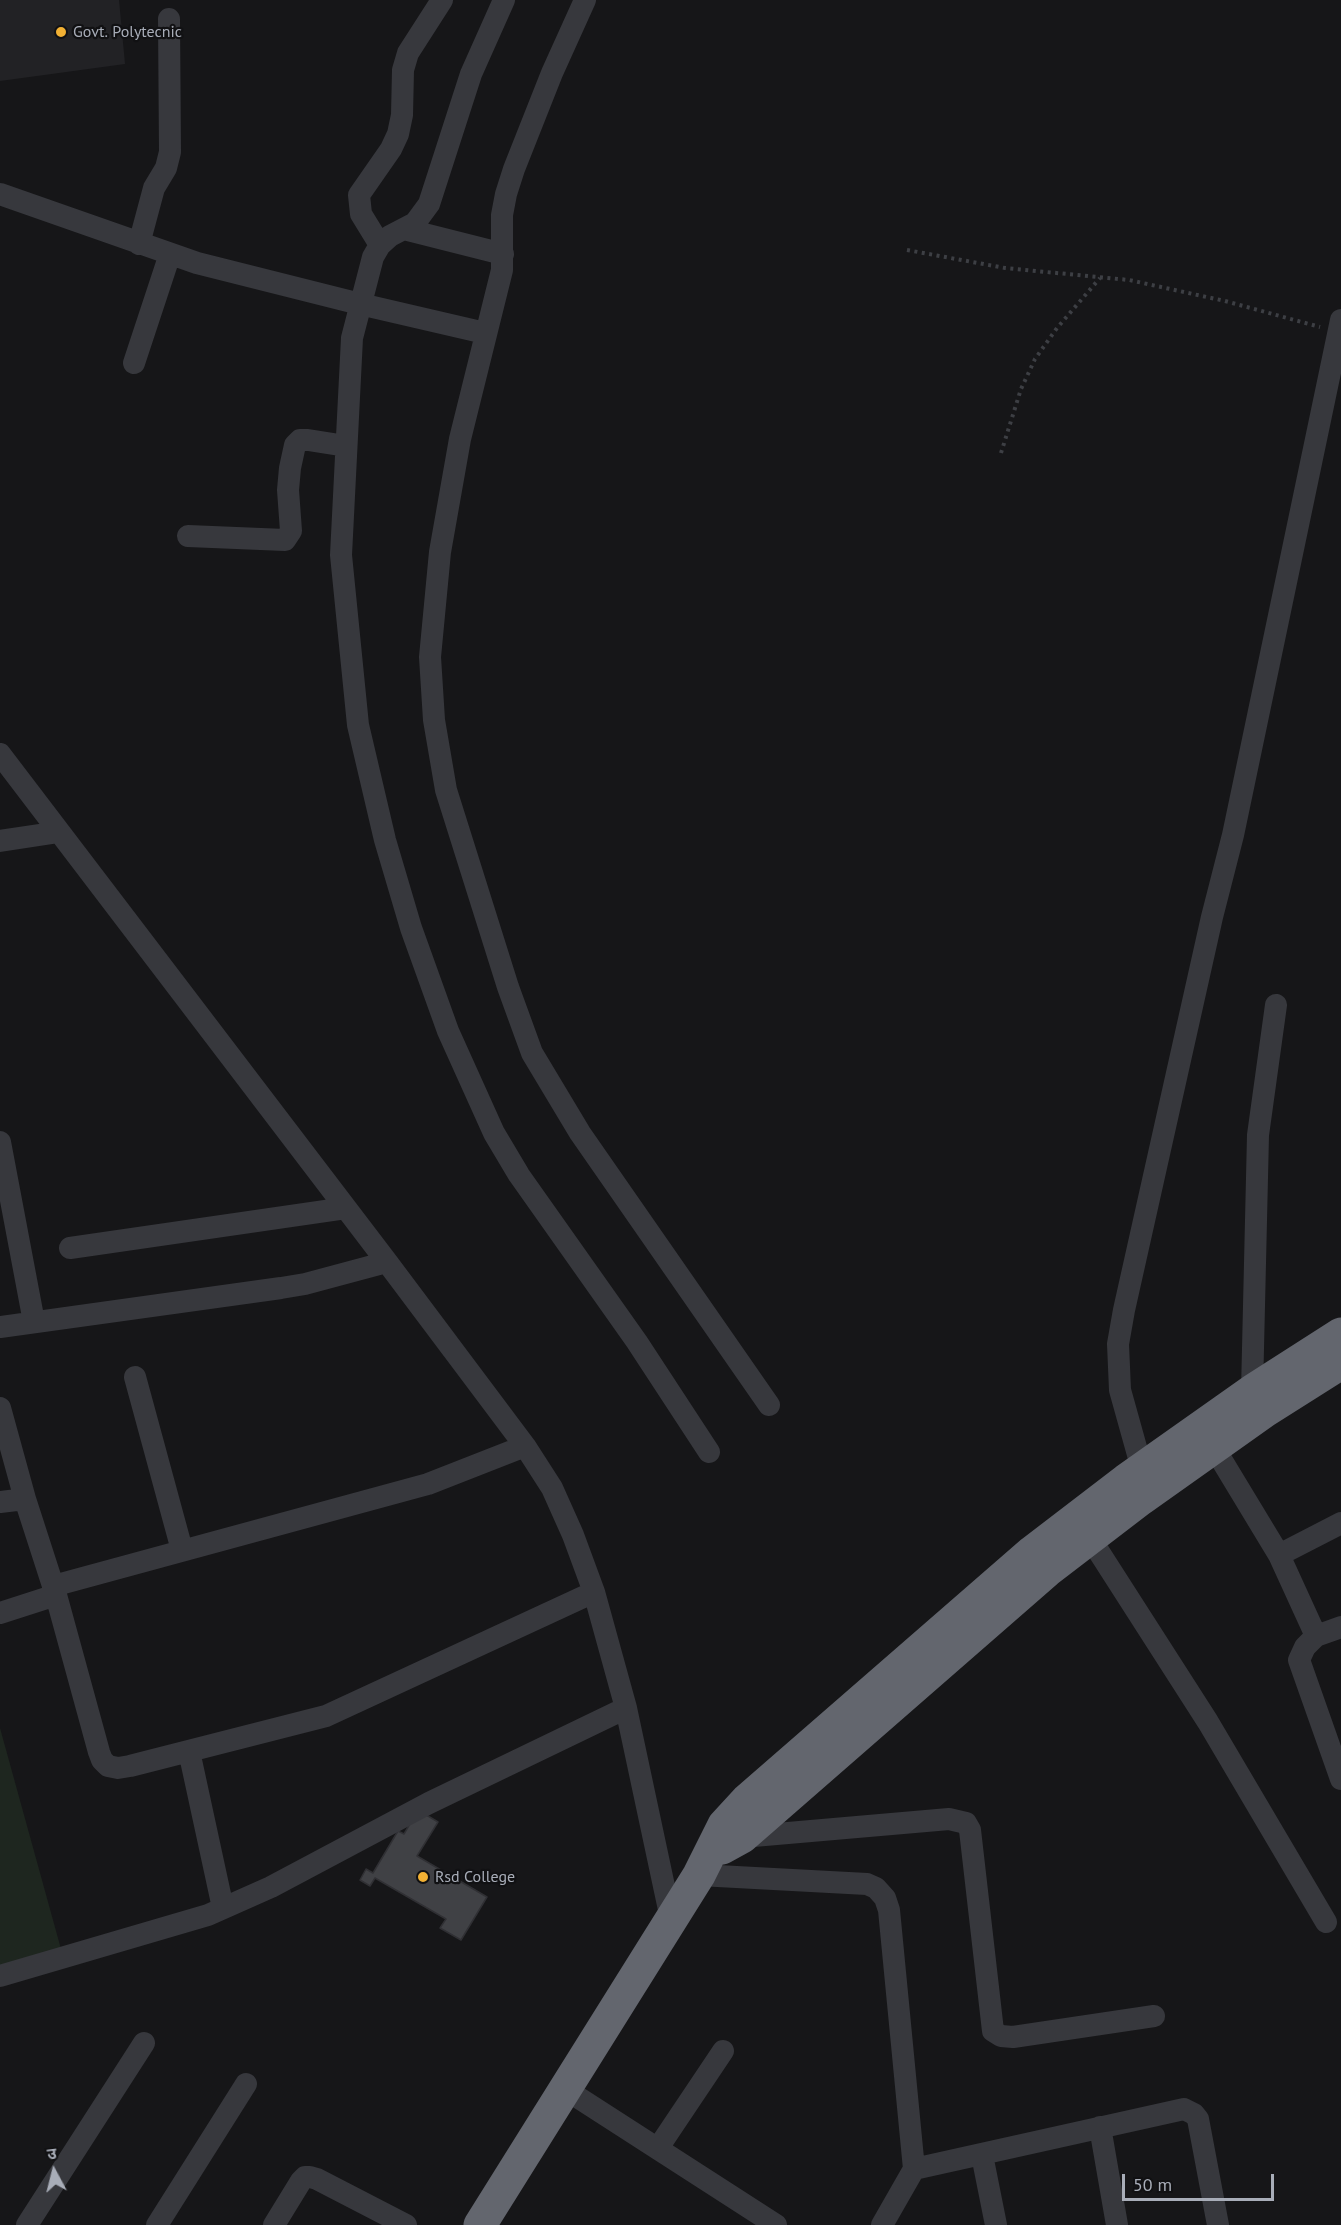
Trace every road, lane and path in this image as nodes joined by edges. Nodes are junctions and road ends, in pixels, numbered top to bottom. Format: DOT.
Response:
graph roads {
  1 [pos="442,0"];
  2 [pos="504,0"];
  3 [pos="585,0"];
  4 [pos="169,19"];
  5 [pos="0,194"];
  6 [pos="404,229"];
  7 [pos="139,244"];
  8 [pos="380,245"];
  9 [pos="907,250"];
  10 [pos="170,254"];
  11 [pos="503,254"];
  12 [pos="1101,278"];
  13 [pos="360,304"];
  14 [pos="1340,326"];
  15 [pos="485,333"];
  16 [pos="134,363"];
  17 [pos="346,446"];
  18 [pos="1001,453"];
  19 [pos="188,536"];
  20 [pos="0,754"];
  21 [pos="59,832"];
  22 [pos="0,841"];
  23 [pos="1276,1005"];
  24 [pos="0,1142"];
  25 [pos="346,1208"];
  26 [pos="70,1248"];
  27 [pos="387,1262"];
  28 [pos="34,1322"];
  29 [pos="0,1327"];
  30 [pos="1341,1335"];
  31 [pos="1341,1363"];
  32 [pos="135,1377"];
  33 [pos="1252,1391"];
  34 [pos="769,1405"];
  35 [pos="0,1408"];
  36 [pos="1208,1437"];
  37 [pos="525,1446"];
  38 [pos="709,1452"];
  39 [pos="1142,1469"];
  40 [pos="25,1499"];
  41 [pos="0,1502"];
  42 [pos="1341,1523"];
  43 [pos="1090,1538"];
  44 [pos="182,1550"];
  45 [pos="1279,1555"];
  46 [pos="55,1591"];
  47 [pos="594,1592"];
  48 [pos="0,1613"];
  49 [pos="1341,1627"];
  50 [pos="1316,1636"];
  51 [pos="626,1708"];
  52 [pos="189,1751"];
  53 [pos="1341,1779"];
  54 [pos="742,1837"];
  55 [pos="704,1865"];
  56 [pos="223,1908"];
  57 [pos="671,1919"];
  58 [pos="1326,1922"];
  59 [pos="0,1976"];
  60 [pos="1154,2016"];
  61 [pos="144,2043"];
  62 [pos="723,2051"];
  63 [pos="246,2084"];
  64 [pos="565,2089"];
  65 [pos="1100,2127"];
  66 [pos="658,2148"];
  67 [pos="982,2155"];
  68 [pos="914,2169"];
  69 [pos="748,2217"];
  70 [pos="27,2225"];
  71 [pos="157,2225"];
  72 [pos="274,2225"];
  73 [pos="405,2225"];
  74 [pos="480,2225"];
  75 [pos="776,2225"];
  76 [pos="882,2225"];
  77 [pos="996,2225"];
  78 [pos="1117,2225"];
  79 [pos="1218,2225"];
  1 -- 8 [label="street"];
  2 -- 6 [label="street"];
  3 -- 11 [label="street"];
  4 -- 7 [label="street"];
  5 -- 7 [label="street"];
  6 -- 8 [label="street"];
  6 -- 11 [label="street"];
  7 -- 10 [label="street"];
  8 -- 13 [label="street"];
  9 -- 12 [label="path"];
  10 -- 13 [label="street"];
  10 -- 16 [label="street"];
  11 -- 15 [label="street"];
  12 -- 14 [label="path"];
  12 -- 18 [label="path"];
  13 -- 15 [label="street"];
  13 -- 17 [label="street"];
  14 -- 39 [label="street"];
  15 -- 34 [label="street"];
  17 -- 19 [label="street"];
  17 -- 38 [label="street"];
  20 -- 21 [label="street"];
  21 -- 22 [label="street"];
  21 -- 25 [label="street"];
  23 -- 33 [label="street"];
  24 -- 28 [label="street"];
  25 -- 26 [label="street"];
  25 -- 27 [label="street"];
  27 -- 28 [label="street"];
  27 -- 37 [label="street"];
  28 -- 29 [label="street"];
  30 -- 33 [label="highway"];
  31 -- 36 [label="highway"];
  32 -- 44 [label="street"];
  33 -- 36 [label="highway"];
  35 -- 40 [label="street"];
  36 -- 39 [label="highway"];
  36 -- 43 [label="highway"];
  36 -- 45 [label="street"];
  37 -- 44 [label="street"];
  37 -- 47 [label="street"];
  39 -- 55 [label="highway"];
  40 -- 41 [label="street"];
  40 -- 46 [label="street"];
  42 -- 45 [label="street"];
  43 -- 54 [label="highway"];
  43 -- 58 [label="street"];
  44 -- 46 [label="street"];
  45 -- 50 [label="street"];
  46 -- 48 [label="street"];
  46 -- 52 [label="street"];
  47 -- 51 [label="street"];
  47 -- 52 [label="street"];
  49 -- 50 [label="street"];
  50 -- 53 [label="street"];
  51 -- 56 [label="street"];
  51 -- 57 [label="street"];
  52 -- 56 [label="street"];
  54 -- 55 [label="highway"];
  54 -- 60 [label="street"];
  55 -- 57 [label="highway"];
  55 -- 68 [label="street"];
  56 -- 59 [label="street"];
  57 -- 64 [label="highway"];
  61 -- 70 [label="street"];
  62 -- 66 [label="street"];
  63 -- 71 [label="street"];
  64 -- 66 [label="street"];
  64 -- 74 [label="highway"];
  65 -- 67 [label="street"];
  65 -- 78 [label="street"];
  65 -- 79 [label="street"];
  66 -- 69 [label="street"];
  67 -- 68 [label="street"];
  67 -- 77 [label="street"];
  68 -- 76 [label="street"];
  69 -- 75 [label="street"];
  72 -- 73 [label="street"];
}
